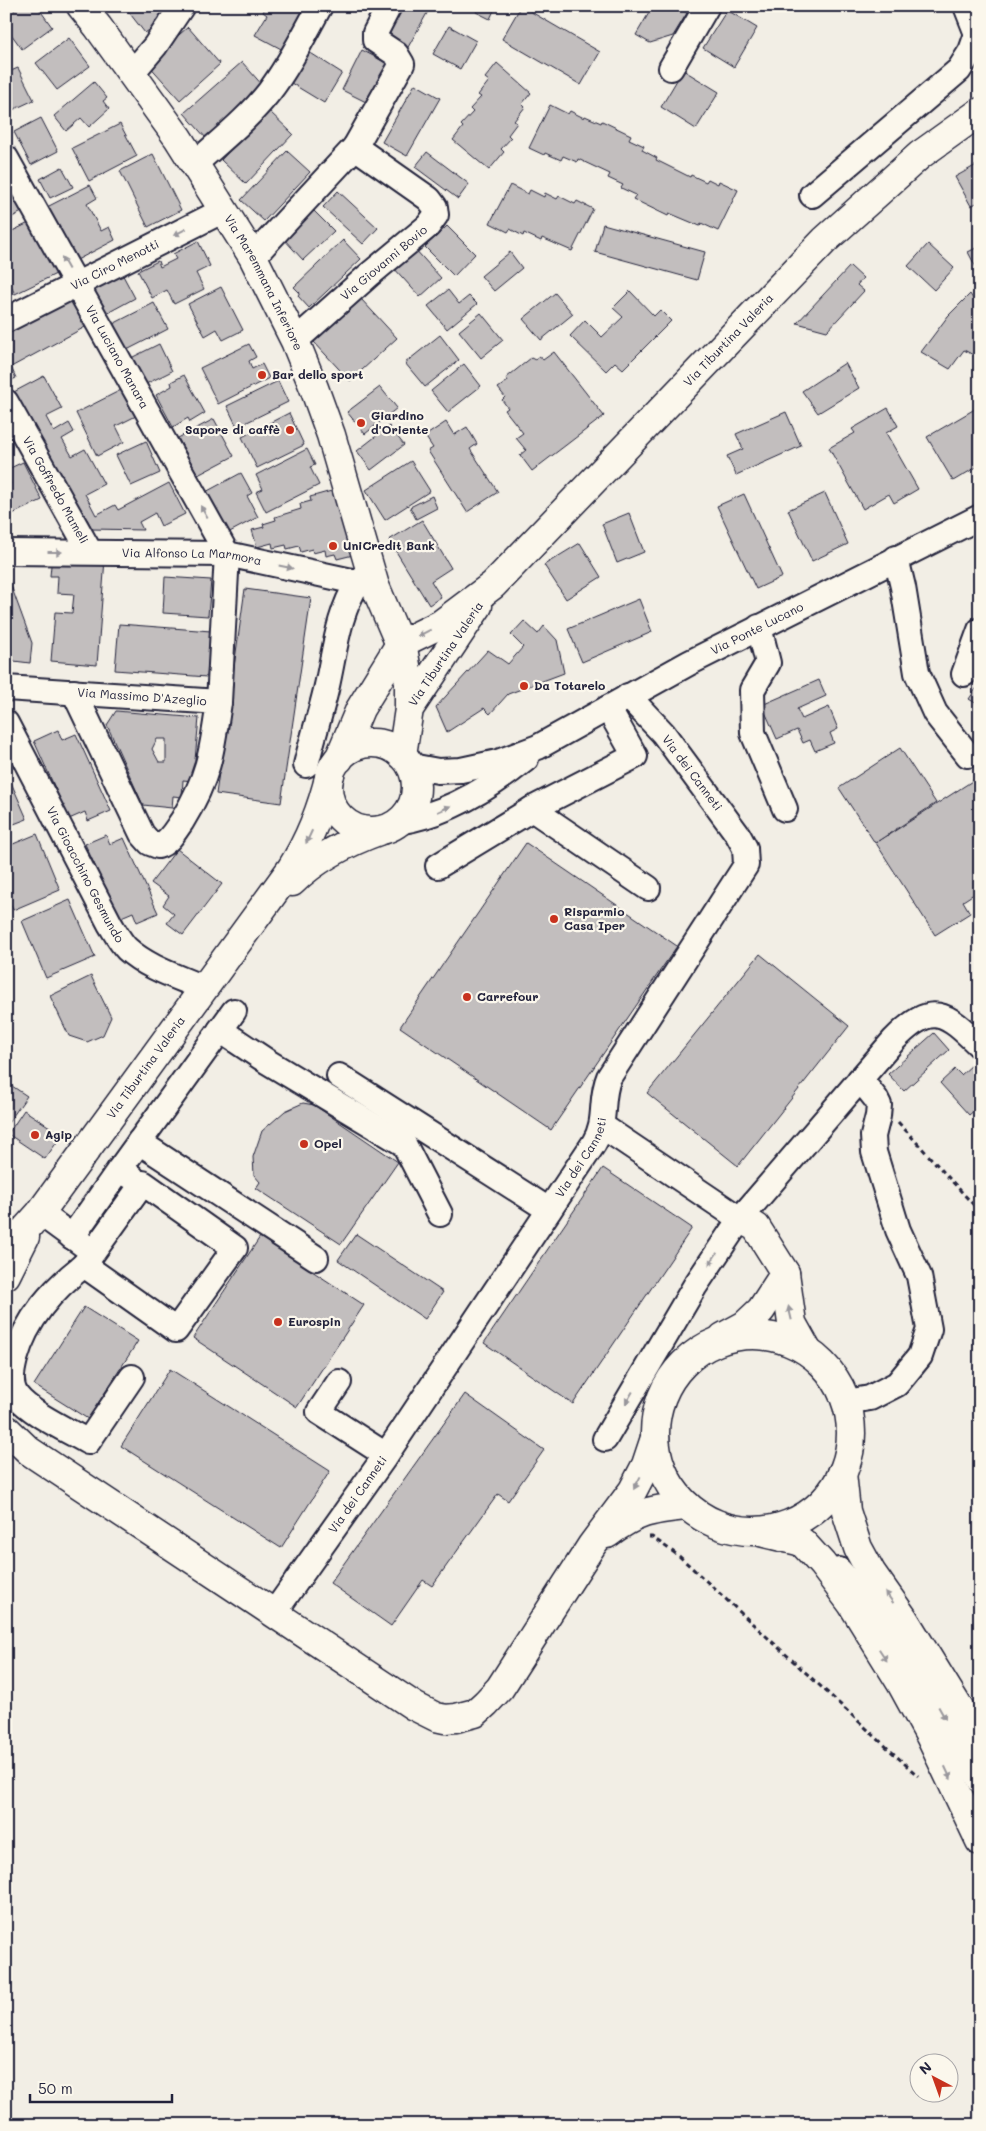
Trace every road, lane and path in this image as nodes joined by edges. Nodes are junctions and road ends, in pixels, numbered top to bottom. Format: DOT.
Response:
graph roads {
  1 [pos="81,6"];
  2 [pos="182,6"];
  3 [pos="320,6"];
  4 [pos="389,6"];
  5 [pos="707,6"];
  6 [pos="966,6"];
  7 [pos="671,68"];
  8 [pos="132,73"];
  9 [pos="980,112"];
  10 [pos="355,147"];
  11 [pos="6,158"];
  12 [pos="195,164"];
  13 [pos="812,196"];
  14 [pos="224,210"];
  15 [pos="253,257"];
  16 [pos="77,284"];
  17 [pos="6,320"];
  18 [pos="295,341"];
  19 [pos="6,402"];
  20 [pos="980,518"];
  21 [pos="6,552"];
  22 [pos="90,552"];
  23 [pos="227,554"];
  24 [pos="896,558"];
  25 [pos="366,584"];
  26 [pos="493,585"];
  27 [pos="759,626"];
  28 [pos="980,630"];
  29 [pos="400,644"];
  30 [pos="964,674"];
  31 [pos="6,688"];
  32 [pos="74,692"];
  33 [pos="628,696"];
  34 [pos="219,702"];
  35 [pos="408,708"];
  36 [pos="608,708"];
  37 [pos="6,722"];
  38 [pos="538,747"];
  39 [pos="968,755"];
  40 [pos="407,760"];
  41 [pos="325,766"];
  42 [pos="785,809"];
  43 [pos="532,810"];
  44 [pos="389,826"];
  45 [pos="438,866"];
  46 [pos="648,888"];
  47 [pos="262,911"];
  48 [pos="203,988"];
  49 [pos="234,1011"];
  50 [pos="220,1030"];
  51 [pos="980,1046"];
  52 [pos="339,1076"];
  53 [pos="860,1079"];
  54 [pos="876,1099"];
  55 [pos="602,1126"];
  56 [pos="139,1142"];
  57 [pos="119,1170"];
  58 [pos="143,1183"];
  59 [pos="549,1210"];
  60 [pos="980,1212"];
  61 [pos="440,1214"];
  62 [pos="740,1218"];
  63 [pos="35,1219"];
  64 [pos="72,1237"];
  65 [pos="6,1250"];
  66 [pos="89,1258"];
  67 [pos="316,1258"];
  68 [pos="785,1273"];
  69 [pos="6,1275"];
  70 [pos="710,1345"];
  71 [pos="807,1350"];
  72 [pos="132,1377"];
  73 [pos="339,1382"];
  74 [pos="858,1400"];
  75 [pos="6,1429"];
  76 [pos="655,1438"];
  77 [pos="605,1439"];
  78 [pos="18,1447"];
  79 [pos="386,1454"];
  80 [pos="842,1473"];
  81 [pos="687,1506"];
  82 [pos="755,1531"];
  83 [pos="644,1538"];
  84 [pos="802,1542"];
  85 [pos="592,1545"];
  86 [pos="274,1613"];
  87 [pos="980,1742"];
  88 [pos="918,1776"];
  89 [pos="980,1781"];
  90 [pos="980,1841"];
  1 -- 8 [label="main road, Via Maremmana Inferiore"];
  2 -- 8 [label="street"];
  3 -- 12 [label="street"];
  4 -- 10 [label="street"];
  5 -- 7 [label="street"];
  6 -- 13 [label="street"];
  8 -- 12 [label="main road, Via Maremmana Inferiore"];
  9 -- 26 [label="main road, Via Tiburtina Valeria"];
  10 -- 15 [label="street"];
  10 -- 18 [label="street, Via Giovanni Bovio"];
  16 -- 11 [label="street, Via Luciano Manara, one-way"];
  12 -- 14 [label="main road, Via Maremmana Inferiore"];
  14 -- 15 [label="main road, Via Maremmana Inferiore"];
  14 -- 16 [label="street, Via Ciro Menotti, one-way"];
  15 -- 18 [label="main road, Via Maremmana Inferiore"];
  16 -- 17 [label="street, Via Ciro Menotti"];
  23 -- 16 [label="street, Via Luciano Manara, one-way"];
  18 -- 25 [label="main road, Via Maremmana Inferiore"];
  19 -- 22 [label="street, Via Goffredo Mameli"];
  20 -- 24 [label="street, Via Ponte Lucano"];
  21 -- 22 [label="street, Via Alfonso La Marmora, one-way"];
  22 -- 23 [label="street, Via Alfonso La Marmora"];
  23 -- 25 [label="street, Via Alfonso La Marmora, one-way"];
  23 -- 34 [label="street, Via Massimo D'Azeglio"];
  24 -- 27 [label="street, Via Ponte Lucano"];
  24 -- 39 [label="street"];
  25 -- 29 [label="main road, Via Maremmana Inferiore"];
  25 -- 41 [label="street"];
  26 -- 29 [label="main road, Via Tiburtina Valeria, one-way"];
  26 -- 35 [label="main road, Via Tiburtina Valeria"];
  27 -- 33 [label="street, Via Ponte Lucano"];
  27 -- 42 [label="street"];
  28 -- 30 [label="street"];
  29 -- 35 [label="main road, Via Maremmana Inferiore"];
  29 -- 41 [label="main road, Via Tiburtina Valeria"];
  31 -- 32 [label="street, Via Massimo D'Azeglio"];
  32 -- 34 [label="street, Via Massimo D'Azeglio"];
  32 -- 34 [label="street"];
  33 -- 36 [label="street, Via Ponte Lucano"];
  33 -- 55 [label="street, Via dei Canneti"];
  35 -- 40 [label="main road, Via Tiburtina Valeria"];
  36 -- 38 [label="street, Via Ponte Lucano"];
  36 -- 43 [label="street"];
  37 -- 48 [label="street, Via Gioacchino Gesmundo"];
  38 -- 40 [label="street, Via Ponte Lucano"];
  44 -- 38 [label="street, Via Ponte Lucano, one-way"];
  40 -- 41 [label="main road"];
  40 -- 44 [label="main road, Via Tiburtina Valeria"];
  41 -- 44 [label="main road, Via Tiburtina Valeria"];
  41 -- 47 [label="main road, Via Tiburtina Valeria, one-way"];
  43 -- 45 [label="street"];
  43 -- 46 [label="street"];
  44 -- 47 [label="main road, Via Tiburtina Valeria"];
  47 -- 48 [label="main road, Via Tiburtina Valeria"];
  48 -- 63 [label="main road, Via Tiburtina Valeria"];
  49 -- 50 [label="street"];
  50 -- 56 [label="street"];
  50 -- 61 [label="street"];
  51 -- 53 [label="street"];
  52 -- 59 [label="street"];
  53 -- 54 [label="street"];
  53 -- 62 [label="street"];
  54 -- 60 [label="path"];
  54 -- 74 [label="street"];
  55 -- 59 [label="street, Via dei Canneti"];
  55 -- 62 [label="street"];
  56 -- 57 [label="street"];
  56 -- 67 [label="street"];
  57 -- 58 [label="street"];
  57 -- 64 [label="street"];
  58 -- 66 [label="street"];
  58 -- 66 [label="street"];
  59 -- 79 [label="street, Via dei Canneti"];
  62 -- 68 [label="main road"];
  62 -- 77 [label="street, one-way"];
  63 -- 64 [label="street"];
  63 -- 65 [label="main road, Via Tiburtina Valeria"];
  63 -- 69 [label="main road, Via Tiburtina Valeria"];
  64 -- 66 [label="street"];
  66 -- 72 [label="street"];
  68 -- 70 [label="main road"];
  71 -- 68 [label="main road, one-way"];
  70 -- 71 [label="main road"];
  70 -- 76 [label="main road"];
  71 -- 74 [label="main road"];
  73 -- 79 [label="street"];
  74 -- 80 [label="main road"];
  75 -- 78 [label="main road"];
  76 -- 81 [label="main road"];
  76 -- 85 [label="main road, one-way"];
  78 -- 86 [label="main road"];
  79 -- 86 [label="street, Via dei Canneti"];
  80 -- 82 [label="main road"];
  87 -- 80 [label="main road, one-way"];
  81 -- 82 [label="main road"];
  81 -- 85 [label="main road"];
  82 -- 84 [label="main road"];
  83 -- 88 [label="path"];
  84 -- 89 [label="street, one-way"];
  84 -- 90 [label="main road, one-way"];
  85 -- 86 [label="main road"];
}
